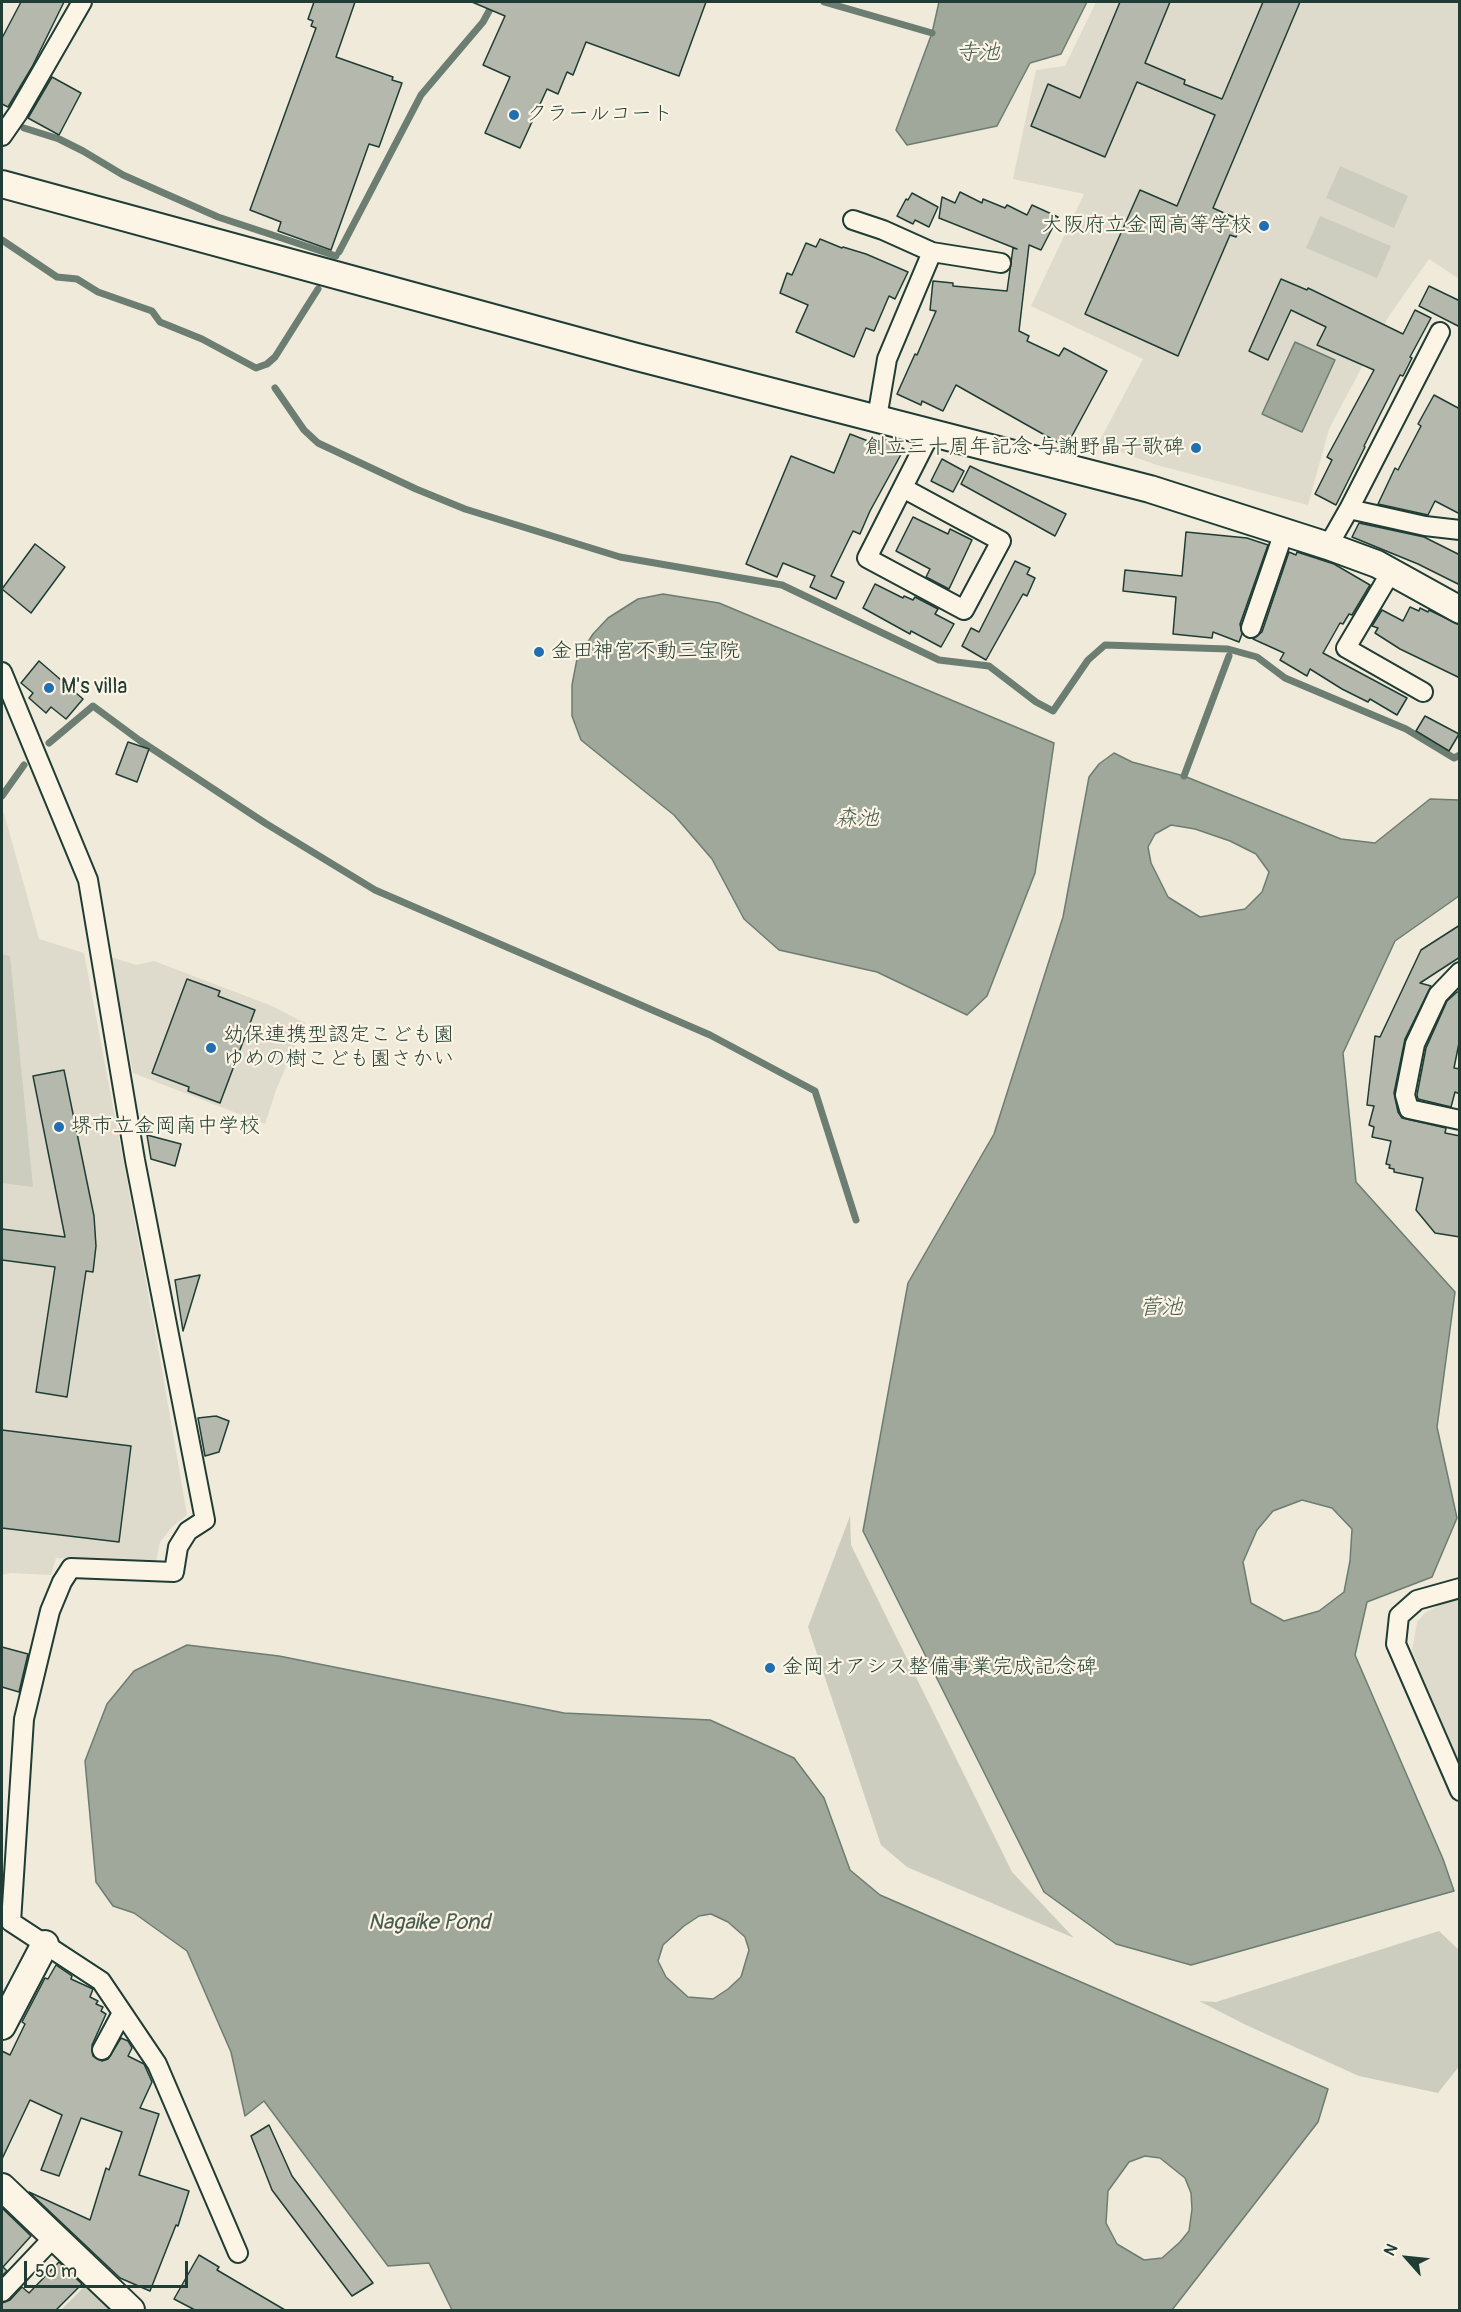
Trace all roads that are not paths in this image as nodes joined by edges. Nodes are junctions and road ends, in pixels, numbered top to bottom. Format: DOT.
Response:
graph roads {
  1 [pos="82,2"];
  2 [pos="2,136"];
  3 [pos="2,184"];
  4 [pos="853,220"];
  5 [pos="932,252"];
  6 [pos="1001,263"];
  7 [pos="1440,332"];
  8 [pos="877,418"];
  9 [pos="931,432"];
  10 [pos="903,488"];
  11 [pos="1349,509"];
  12 [pos="1460,530"];
  13 [pos="1284,531"];
  14 [pos="1328,546"];
  15 [pos="1391,572"];
  16 [pos="1460,610"];
  17 [pos="1251,628"];
  18 [pos="2,672"];
  19 [pos="1423,692"];
  20 [pos="1460,972"];
  21 [pos="1460,1120"];
  22 [pos="1460,1588"];
  23 [pos="1460,1791"];
  24 [pos="45,1944"];
  25 [pos="122,2013"];
  26 [pos="2,2026"];
  27 [pos="102,2050"];
  28 [pos="2,2187"];
  29 [pos="54,2237"];
  30 [pos="238,2253"];
  31 [pos="2,2292"];
  32 [pos="131,2310"];
  1 -- 2 [label="street"];
  3 -- 8 [label="street"];
  4 -- 5 [label="street"];
  5 -- 6 [label="street"];
  5 -- 8 [label="street"];
  7 -- 11 [label="street"];
  8 -- 9 [label="street"];
  9 -- 10 [label="street"];
  9 -- 13 [label="street"];
  10 -- 10 [label="street"];
  11 -- 12 [label="street"];
  11 -- 14 [label="street"];
  13 -- 14 [label="street"];
  13 -- 17 [label="street"];
  14 -- 15 [label="street"];
  15 -- 16 [label="street"];
  15 -- 19 [label="street"];
  18 -- 24 [label="street"];
  20 -- 21 [label="street"];
  22 -- 23 [label="street"];
  24 -- 25 [label="street"];
  24 -- 26 [label="street"];
  25 -- 27 [label="street"];
  25 -- 30 [label="street"];
  28 -- 29 [label="street"];
  29 -- 31 [label="street"];
  29 -- 32 [label="street"];
}
